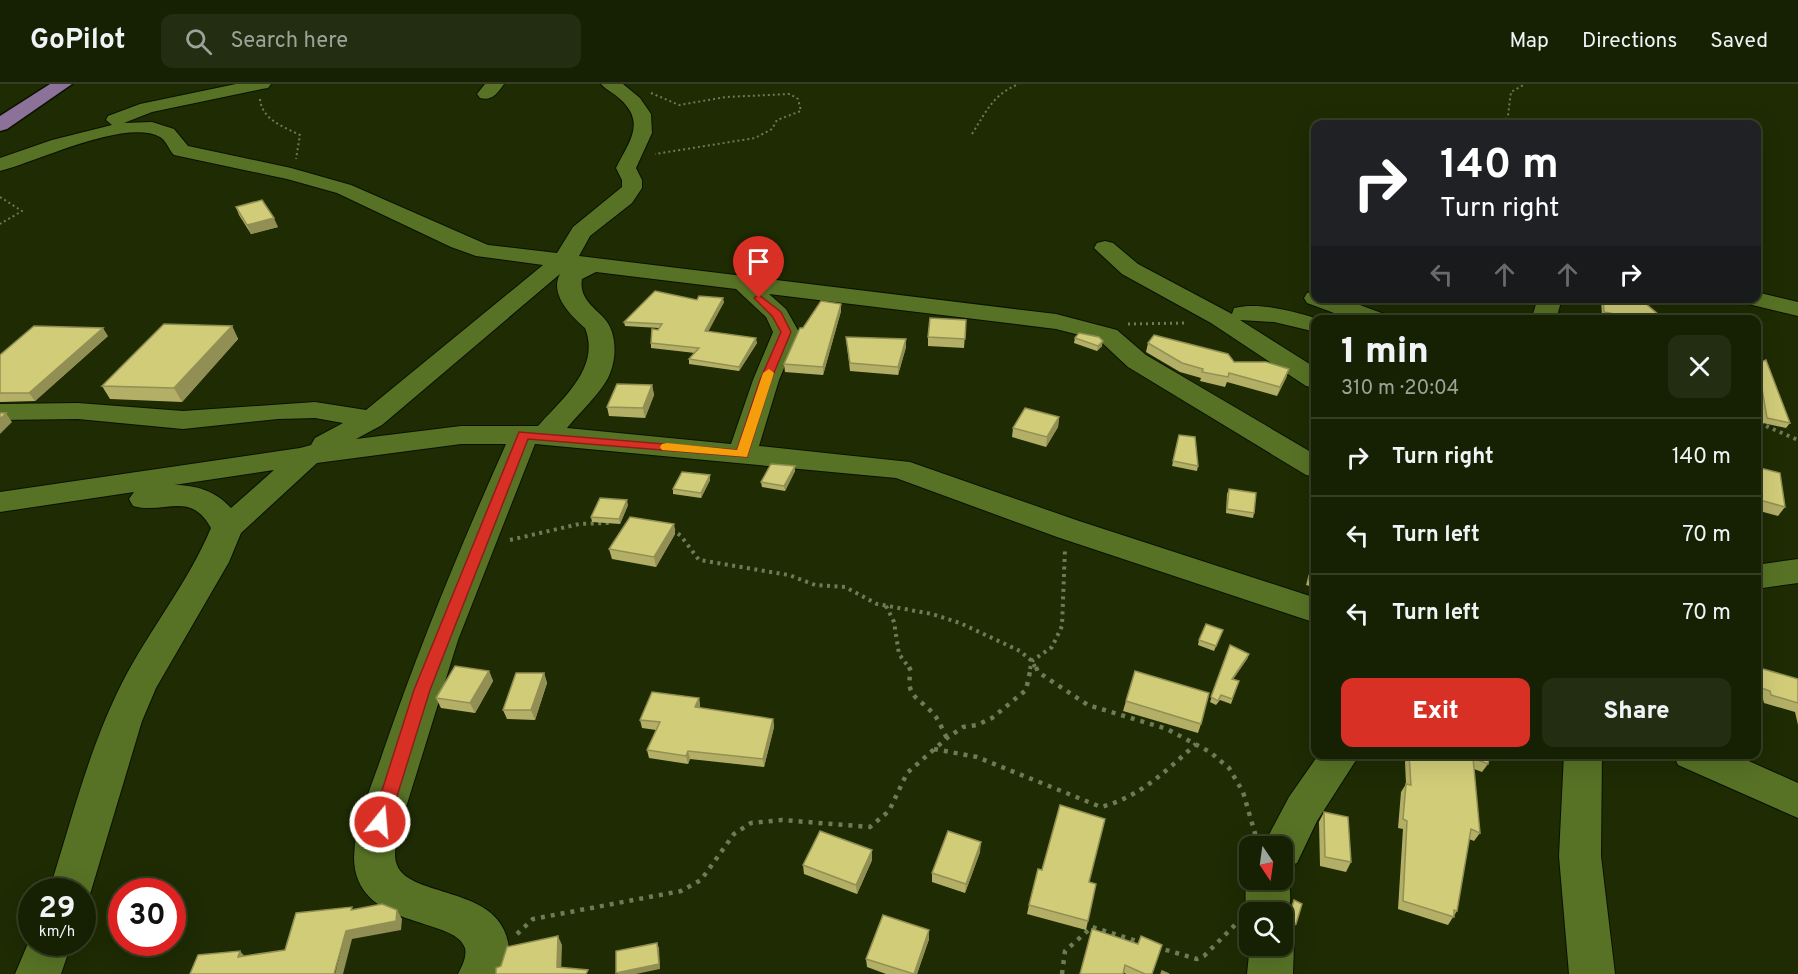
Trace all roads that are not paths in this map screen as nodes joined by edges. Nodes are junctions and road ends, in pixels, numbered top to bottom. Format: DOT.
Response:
graph roads {
  1 [pos="63,84"];
  2 [pos="262,84"];
  3 [pos="617,88"];
  4 [pos="0,124"];
  5 [pos="66,143"];
  6 [pos="0,165"];
  7 [pos="1105,248"];
  8 [pos="562,261"];
  9 [pos="592,264"];
  10 [pos="742,282"];
  11 [pos="1761,300"];
  12 [pos="1327,303"];
  13 [pos="1798,309"];
  14 [pos="1243,313"];
  15 [pos="1363,315"];
  16 [pos="1311,324"];
  17 [pos="1288,361"];
  18 [pos="1245,363"];
  19 [pos="1311,365"];
  20 [pos="1311,377"];
  21 [pos="0,412"];
  22 [pos="372,419"];
  23 [pos="535,435"];
  24 [pos="309,454"];
  25 [pos="742,454"];
  26 [pos="1311,465"];
  27 [pos="8,501"];
  28 [pos="227,528"];
  29 [pos="1798,571"];
  30 [pos="1761,576"];
  31 [pos="1311,609"];
  32 [pos="1338,759"];
  33 [pos="1583,759"];
  34 [pos="1703,759"];
  35 [pos="1798,801"];
  36 [pos="1289,836"];
  37 [pos="74,878"];
  38 [pos="45,956"];
  39 [pos="1267,956"];
  40 [pos="38,974"];
  41 [pos="481,974"];
  42 [pos="1270,974"];
  43 [pos="1593,974"];
  1 -- 4 [label="main road"];
  2 -- 5 [label="street"];
  3 -- 8 [label="street"];
  5 -- 6 [label="street"];
  5 -- 8 [label="street"];
  7 -- 17 [label="street"];
  8 -- 9 [label="street"];
  8 -- 22 [label="street"];
  9 -- 10 [label="street"];
  9 -- 23 [label="street"];
  10 -- 25 [label="street"];
  10 -- 26 [label="street"];
  11 -- 13 [label="street"];
  12 -- 15 [label="street"];
  14 -- 16 [label="street"];
  17 -- 18 [label="street"];
  17 -- 19 [label="street"];
  17 -- 20 [label="street"];
  21 -- 22 [label="street"];
  22 -- 24 [label="street"];
  23 -- 24 [label="street"];
  23 -- 25 [label="street"];
  23 -- 41 [label="street"];
  24 -- 27 [label="street"];
  24 -- 28 [label="street"];
  25 -- 31 [label="street"];
  27 -- 28 [label="street"];
  28 -- 37 [label="street"];
  29 -- 30 [label="street"];
  32 -- 36 [label="street"];
  33 -- 43 [label="street"];
  34 -- 35 [label="street"];
  38 -- 40 [label="street"];
  39 -- 42 [label="street"];
}
